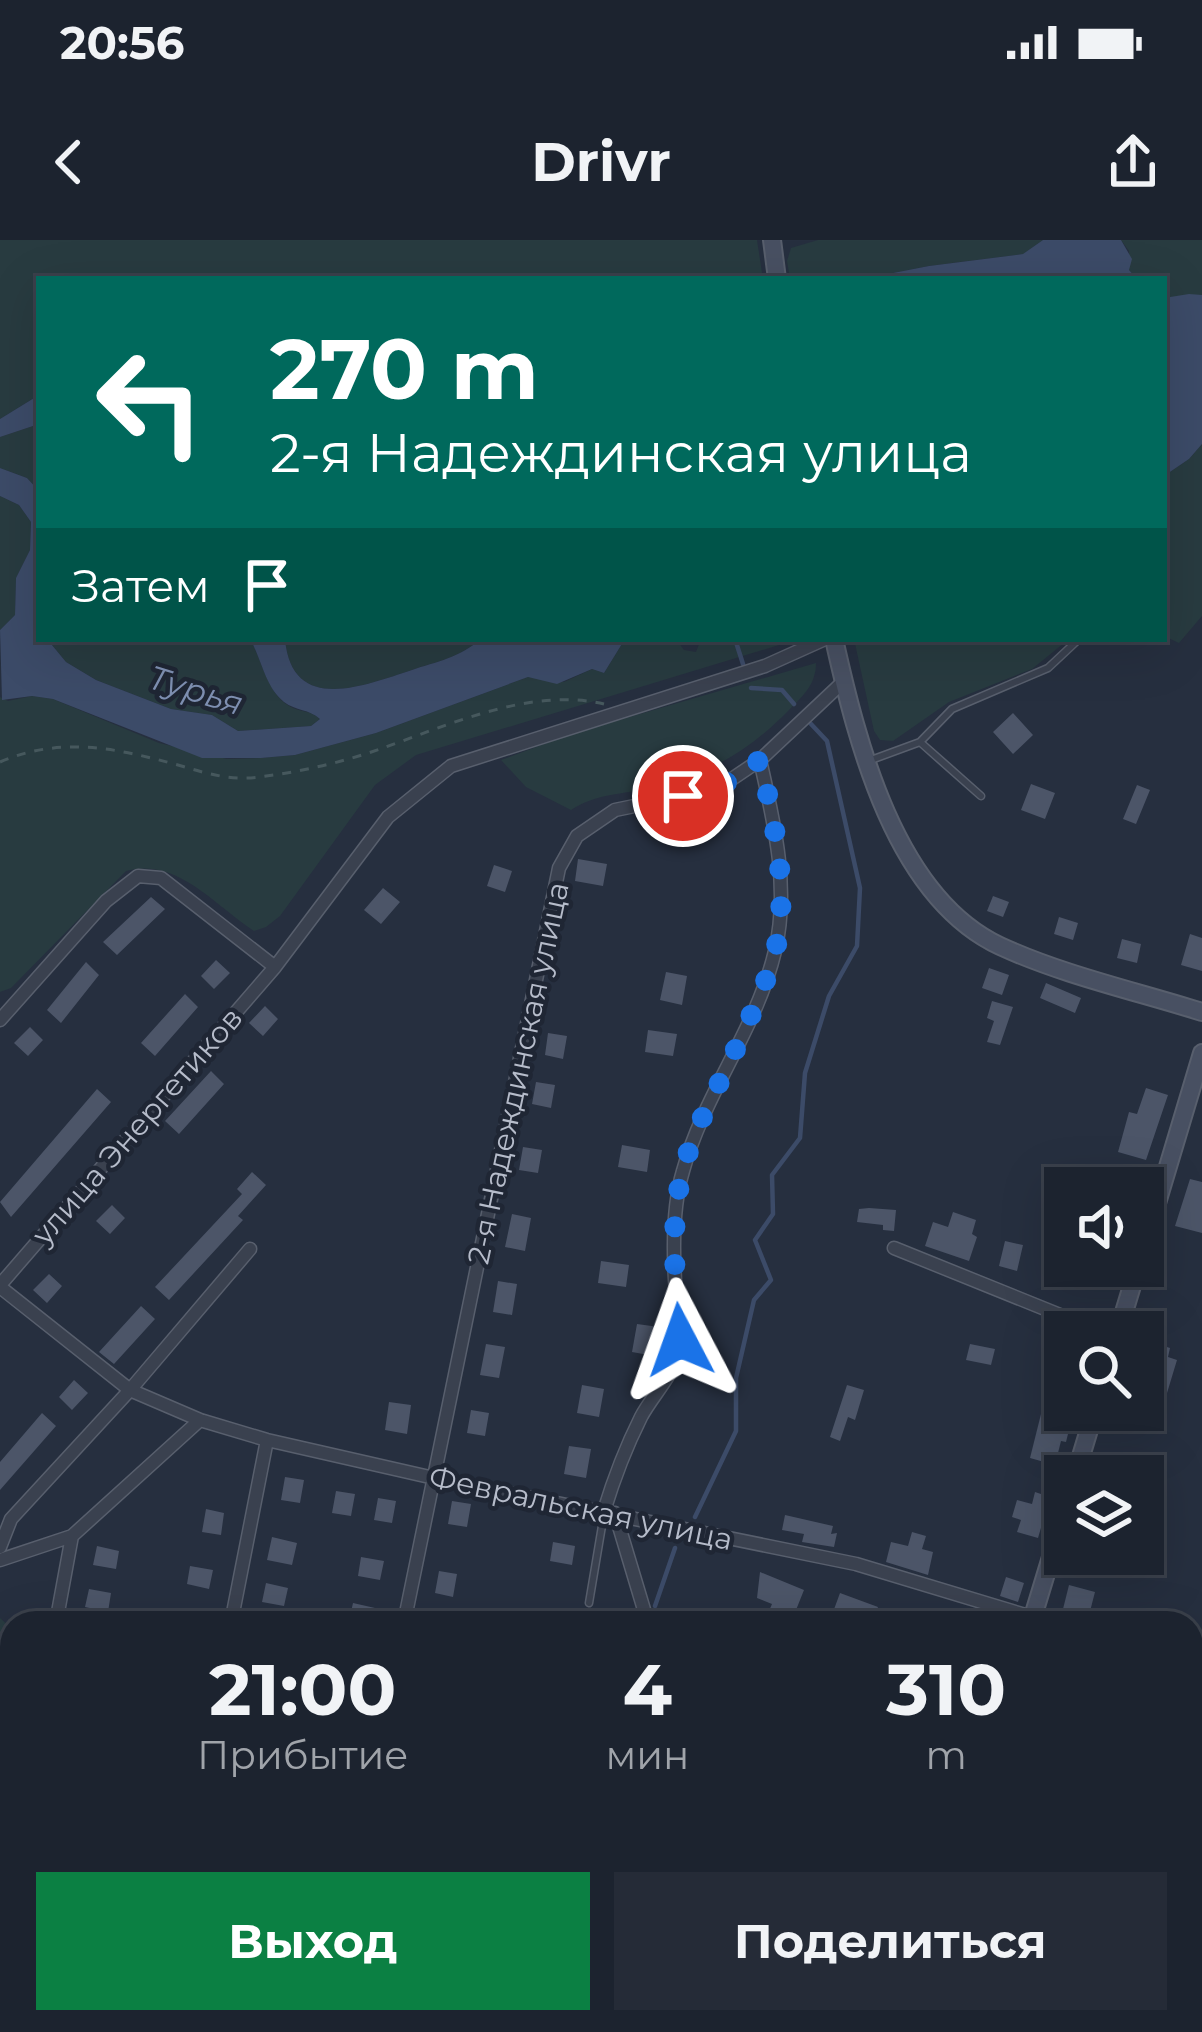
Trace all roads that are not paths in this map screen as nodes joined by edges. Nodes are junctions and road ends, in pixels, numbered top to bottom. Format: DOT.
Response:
graph roads {
  1 [pos="772,240"];
  2 [pos="777,276"];
  3 [pos="823,642"];
  4 [pos="831,642"];
  5 [pos="1075,642"];
  6 [pos="844,681"];
  7 [pos="920,742"];
  8 [pos="760,760"];
  9 [pos="867,760"];
  10 [pos="981,796"];
  11 [pos="274,968"];
  12 [pos="1202,1012"];
  13 [pos="0,1020"];
  14 [pos="1202,1053"];
  15 [pos="1164,1180"];
  16 [pos="894,1248"];
  17 [pos="250,1249"];
  18 [pos="0,1286"];
  19 [pos="1050,1311"];
  20 [pos="130,1390"];
  21 [pos="200,1420"];
  22 [pos="267,1440"];
  23 [pos="434,1478"];
  24 [pos="609,1512"];
  25 [pos="72,1536"];
  26 [pos="0,1547"];
  27 [pos="0,1559"];
  28 [pos="1046,1575"];
  29 [pos="589,1603"];
  30 [pos="58,1611"];
  31 [pos="233,1611"];
  32 [pos="406,1611"];
  33 [pos="643,1611"];
  34 [pos="1009,1611"];
  35 [pos="1036,1611"];
  1 -- 2 [label="street"];
  3 -- 11 [label="street, улица Энергетиков"];
  4 -- 6 [label="street"];
  5 -- 7 [label="lane"];
  6 -- 8 [label="street, 2-я Надеждинская улица"];
  6 -- 9 [label="street"];
  7 -- 9 [label="lane"];
  7 -- 10 [label="lane"];
  8 -- 23 [label="street, 2-я Надеждинская улица"];
  8 -- 24 [label="street"];
  9 -- 12 [label="street"];
  11 -- 13 [label="street"];
  11 -- 18 [label="street, улица Энергетиков"];
  14 -- 15 [label="street"];
  16 -- 19 [label="street"];
  17 -- 20 [label="street"];
  18 -- 20 [label="street, Февральская улица"];
  20 -- 21 [label="street, Февральская улица"];
  20 -- 26 [label="street"];
  21 -- 22 [label="street, Февральская улица"];
  21 -- 25 [label="street"];
  22 -- 23 [label="street, Февральская улица"];
  22 -- 31 [label="street"];
  23 -- 24 [label="street, Февральская улица"];
  23 -- 32 [label="street, 2-я Надеждинская улица"];
  24 -- 29 [label="lane"];
  24 -- 33 [label="street"];
  24 -- 34 [label="street, Февральская улица"];
  25 -- 27 [label="street"];
  25 -- 30 [label="street"];
  28 -- 35 [label="street"];
}
